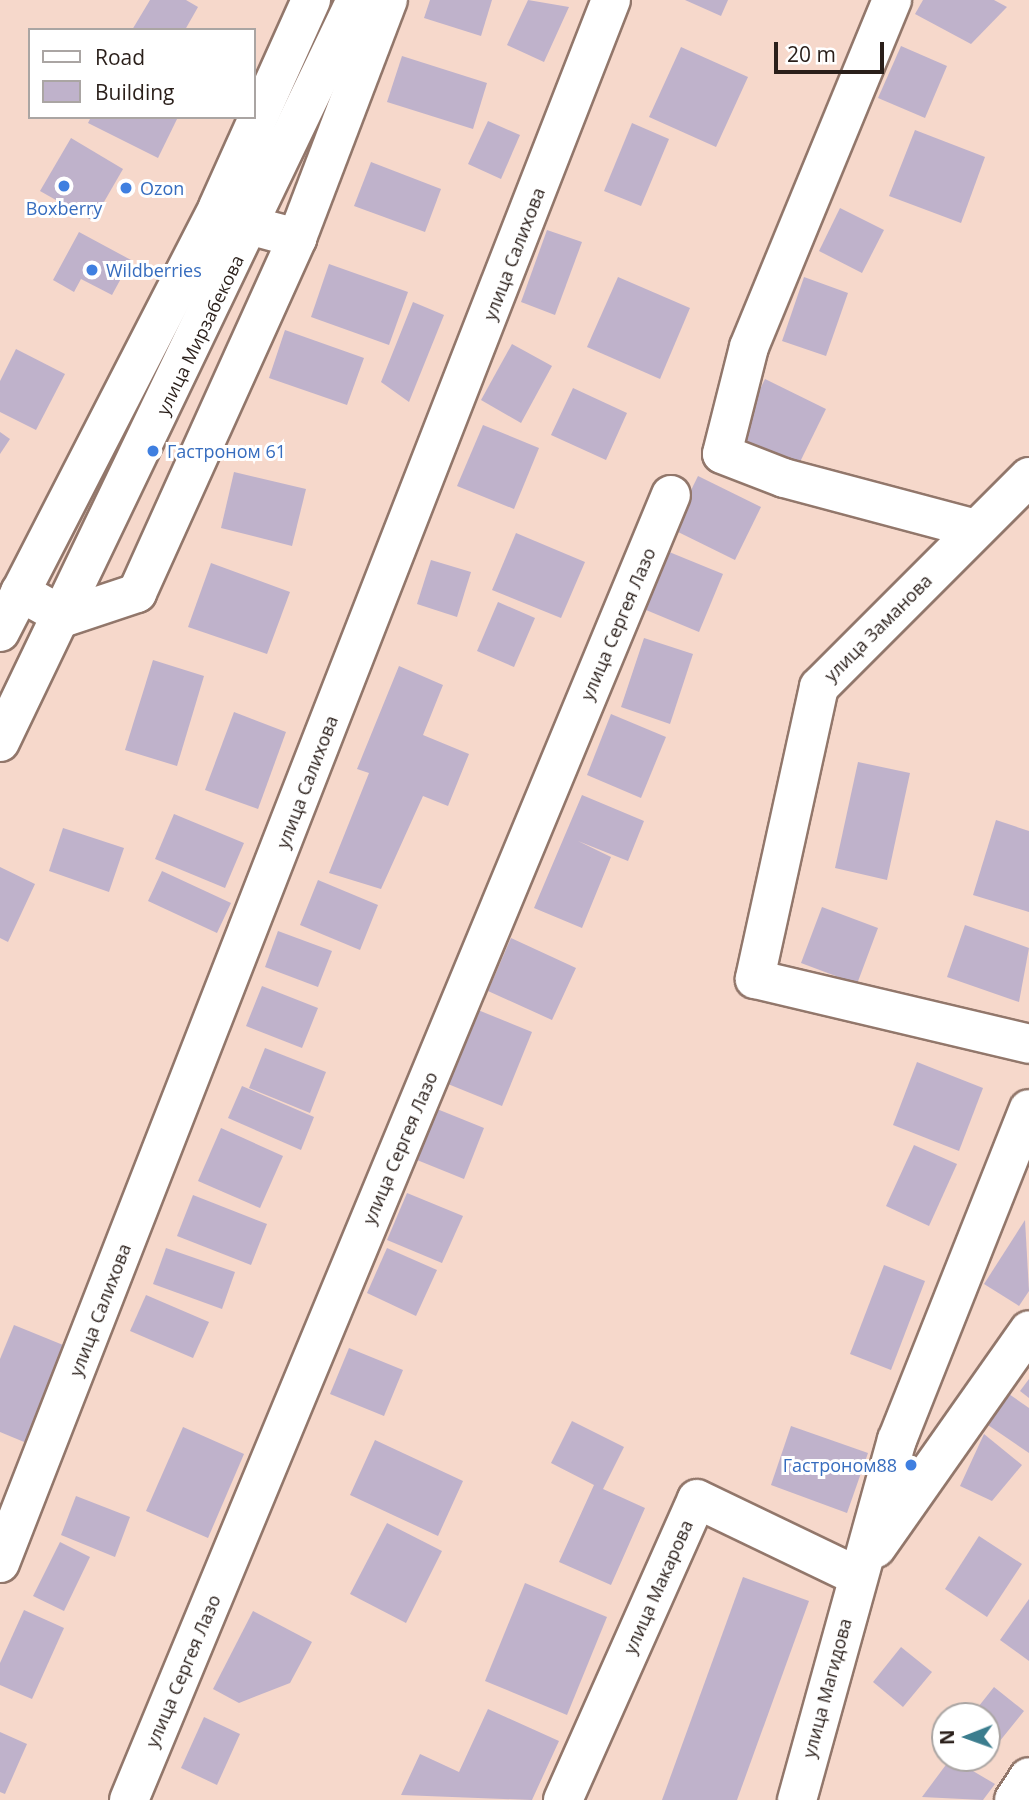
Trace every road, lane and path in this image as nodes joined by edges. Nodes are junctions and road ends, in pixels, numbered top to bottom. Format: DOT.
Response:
graph roads {
  1 [pos="311,0"];
  2 [pos="356,0"];
  3 [pos="388,0"];
  4 [pos="611,0"];
  5 [pos="892,0"];
  6 [pos="218,207"];
  7 [pos="252,226"];
  8 [pos="297,238"];
  9 [pos="1029,477"];
  10 [pos="671,495"];
  11 [pos="976,529"];
  12 [pos="19,592"];
  13 [pos="65,617"];
  14 [pos="0,632"];
  15 [pos="0,742"];
  16 [pos="1029,1044"];
  17 [pos="1029,1109"];
  18 [pos="1029,1330"];
  19 [pos="0,1563"];
  20 [pos="857,1576"];
  21 [pos="1029,1777"];
  22 [pos="129,1800"];
  23 [pos="563,1800"];
  24 [pos="796,1800"];
  25 [pos="1014,1800"];
  1 -- 6 [label="street"];
  2 -- 7 [label="street, улица Мирзабекова"];
  3 -- 8 [label="street"];
  4 -- 19 [label="street, улица Салихова"];
  5 -- 11 [label="street"];
  6 -- 7 [label="street"];
  6 -- 12 [label="street"];
  7 -- 8 [label="street"];
  7 -- 13 [label="street, улица Мирзабекова"];
  8 -- 13 [label="street"];
  9 -- 11 [label="street, улица Заманова"];
  10 -- 22 [label="street, улица Сергея Лазо"];
  11 -- 16 [label="street, улица Заманова"];
  12 -- 13 [label="street"];
  12 -- 14 [label="street"];
  13 -- 15 [label="street, улица Мирзабекова"];
  17 -- 20 [label="street, улица Магидова"];
  18 -- 20 [label="street"];
  20 -- 23 [label="street, улица Макарова"];
  20 -- 24 [label="street, улица Магидова"];
  21 -- 25 [label="street"];
}
